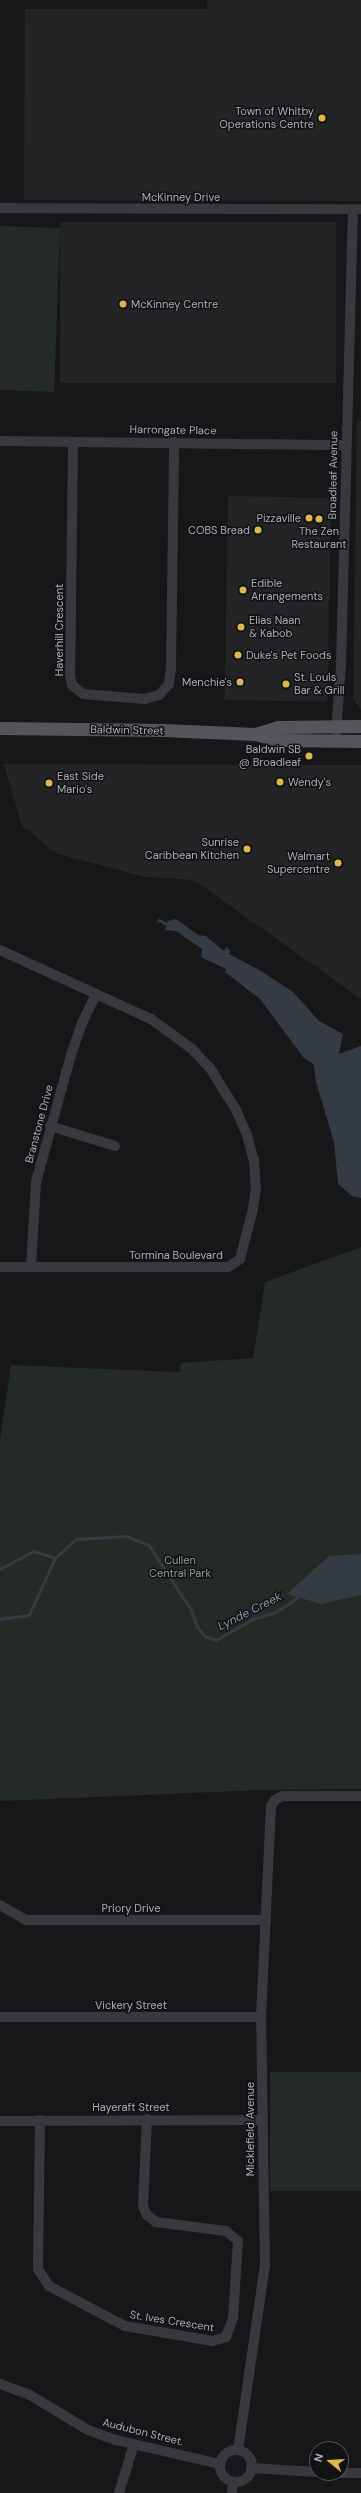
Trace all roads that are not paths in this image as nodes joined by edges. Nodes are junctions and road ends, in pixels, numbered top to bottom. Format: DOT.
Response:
graph roads {
  1 [pos="0,208"];
  2 [pos="357,209"];
  3 [pos="0,441"];
  4 [pos="73,442"];
  5 [pos="174,442"];
  6 [pos="346,445"];
  7 [pos="336,725"];
  8 [pos="361,726"];
  9 [pos="0,728"];
  10 [pos="255,734"];
  11 [pos="336,741"];
  12 [pos="361,741"];
  13 [pos="0,950"];
  14 [pos="96,994"];
  15 [pos="50,1126"];
  16 [pos="115,1146"];
  17 [pos="0,1267"];
  18 [pos="31,1267"];
  19 [pos="361,1796"];
  20 [pos="0,1905"];
  21 [pos="266,1920"];
  22 [pos="0,2017"];
  23 [pos="261,2017"];
  24 [pos="148,2119"];
  25 [pos="40,2120"];
  26 [pos="261,2120"];
  27 [pos="0,2121"];
  28 [pos="0,2384"];
  29 [pos="134,2444"];
  30 [pos="238,2450"];
  31 [pos="220,2464"];
  32 [pos="252,2468"];
  33 [pos="309,2472"];
  34 [pos="349,2473"];
  35 [pos="361,2473"];
  36 [pos="233,2482"];
  37 [pos="119,2493"];
  38 [pos="232,2493"];
  1 -- 2 [label="street, McKinney Drive"];
  2 -- 6 [label="street, Broadleaf Avenue"];
  3 -- 4 [label="street, Harrongate Place"];
  4 -- 5 [label="street, Harrongate Place"];
  4 -- 5 [label="street, Haverhill Crescent"];
  5 -- 6 [label="street, Harrongate Place"];
  6 -- 7 [label="street, Broadleaf Avenue"];
  7 -- 8 [label="main road, Baldwin Street"];
  7 -- 10 [label="main road, Baldwin Street"];
  7 -- 11 [label="street, Broadleaf Avenue"];
  9 -- 10 [label="main road, Baldwin Street"];
  10 -- 11 [label="main road, Baldwin Street"];
  11 -- 12 [label="main road, Baldwin Street"];
  13 -- 14 [label="street, Tormina Boulevard"];
  14 -- 15 [label="street, Branstone Drive"];
  14 -- 18 [label="street, Tormina Boulevard"];
  15 -- 16 [label="street"];
  15 -- 18 [label="street, Branstone Drive"];
  17 -- 18 [label="street, Tormina Boulevard"];
  19 -- 21 [label="street, Micklefield Avenue"];
  20 -- 21 [label="street, Priory Drive"];
  21 -- 23 [label="street, Micklefield Avenue"];
  22 -- 23 [label="street, Vickery Street"];
  23 -- 26 [label="street, Micklefield Avenue"];
  24 -- 25 [label="street, Hayeraft Street"];
  24 -- 25 [label="street, St. Ives Crescent"];
  24 -- 26 [label="street, Hayeraft Street"];
  25 -- 27 [label="street, Hayeraft Street"];
  26 -- 30 [label="street, Micklefield Avenue"];
  28 -- 29 [label="street, Audubon Street."];
  29 -- 31 [label="street, Audubon Street."];
  29 -- 37 [label="street"];
  30 -- 31 [label="street"];
  30 -- 32 [label="street"];
  31 -- 36 [label="street"];
  32 -- 33 [label="street"];
  32 -- 36 [label="street"];
  34 -- 35 [label="street"];
  36 -- 38 [label="street"];
}
